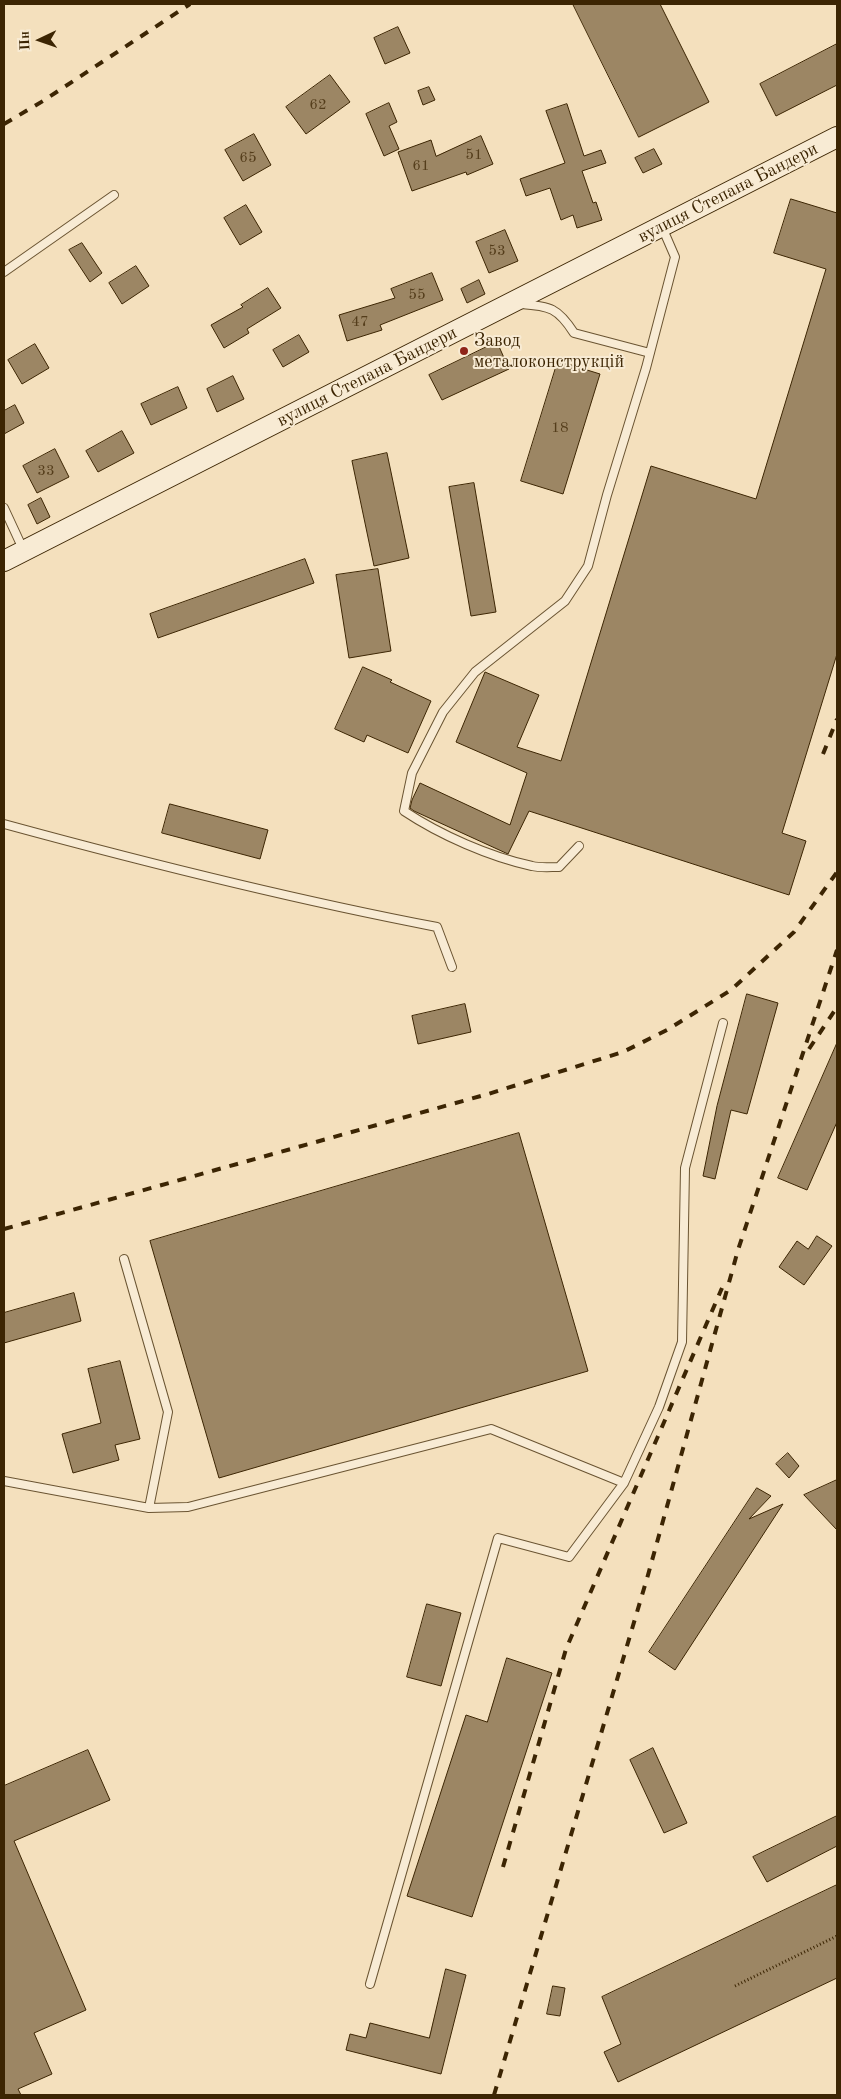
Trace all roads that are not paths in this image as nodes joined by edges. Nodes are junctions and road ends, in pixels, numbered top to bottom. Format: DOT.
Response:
graph roads {
  1 [pos="837,137"];
  2 [pos="114,195"];
  3 [pos="662,227"];
  4 [pos="4,272"];
  5 [pos="514,303"];
  6 [pos="650,354"];
  7 [pos="4,508"];
  8 [pos="24,551"];
  9 [pos="4,561"];
  10 [pos="4,824"];
  11 [pos="579,846"];
  12 [pos="452,967"];
  13 [pos="723,1023"];
  14 [pos="124,1259"];
  15 [pos="4,1481"];
  16 [pos="624,1483"];
  17 [pos="149,1508"];
  18 [pos="370,1984"];
  1 -- 3 [label="street, вулиця Степана Бандери"];
  2 -- 4 [label="lane"];
  3 -- 5 [label="street, вулиця Степана Бандери"];
  3 -- 6 [label="lane"];
  5 -- 6 [label="lane"];
  5 -- 8 [label="street, вулиця Степана Бандери"];
  6 -- 11 [label="lane"];
  7 -- 8 [label="lane"];
  8 -- 9 [label="street, вулиця Степана Бандери"];
  10 -- 12 [label="lane"];
  13 -- 16 [label="lane"];
  14 -- 17 [label="lane"];
  15 -- 17 [label="lane"];
  16 -- 17 [label="lane"];
  16 -- 18 [label="lane"];
}
